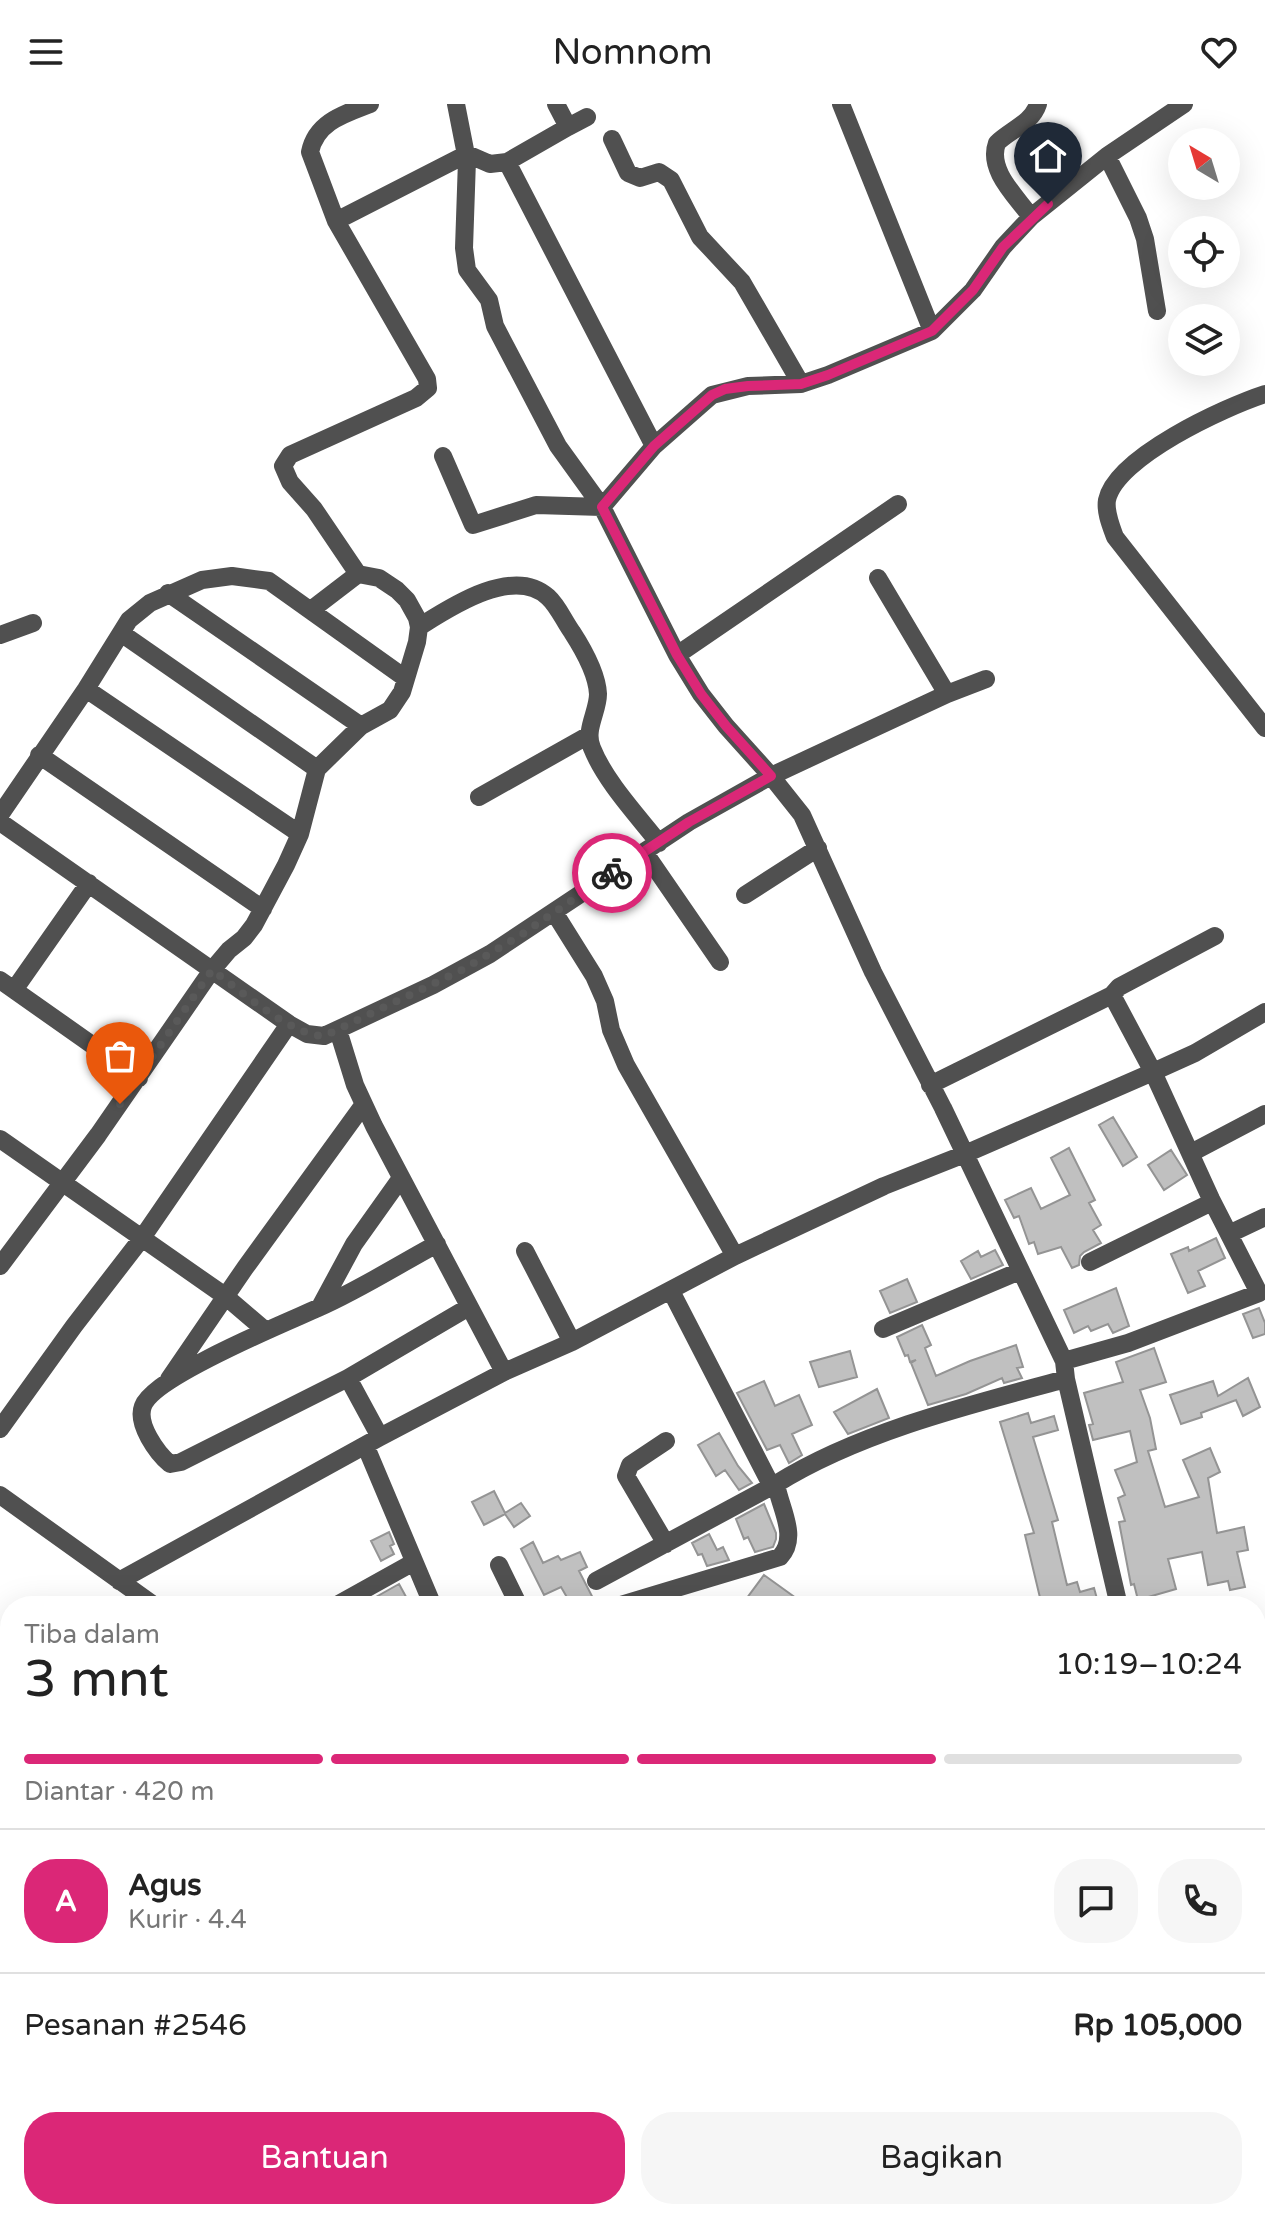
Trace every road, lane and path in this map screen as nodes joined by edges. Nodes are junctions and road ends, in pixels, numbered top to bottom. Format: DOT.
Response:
graph roads {
  1 [pos="370,104"];
  2 [pos="456,104"];
  3 [pos="556,104"];
  4 [pos="841,104"];
  5 [pos="1038,104"];
  6 [pos="1184,104"];
  7 [pos="587,117"];
  8 [pos="568,127"];
  9 [pos="612,139"];
  10 [pos="467,154"];
  11 [pos="1107,156"];
  12 [pos="507,162"];
  13 [pos="1031,217"];
  14 [pos="336,221"];
  15 [pos="1157,311"];
  16 [pos="932,331"];
  17 [pos="801,384"];
  18 [pos="1265,394"];
  19 [pos="654,446"];
  20 [pos="443,456"];
  21 [pos="898,504"];
  22 [pos="602,507"];
  23 [pos="358,574"];
  24 [pos="878,578"];
  25 [pos="168,593"];
  26 [pos="311,610"];
  27 [pos="33,623"];
  28 [pos="419,627"];
  29 [pos="121,633"];
  30 [pos="0,635"];
  31 [pos="677,655"];
  32 [pos="405,678"];
  33 [pos="986,679"];
  34 [pos="86,689"];
  35 [pos="947,694"];
  36 [pos="361,726"];
  37 [pos="1265,728"];
  38 [pos="589,735"];
  39 [pos="39,755"];
  40 [pos="317,769"];
  41 [pos="771,776"];
  42 [pos="479,797"];
  43 [pos="0,815"];
  44 [pos="0,822"];
  45 [pos="300,834"];
  46 [pos="652,848"];
  47 [pos="818,848"];
  48 [pos="89,883"];
  49 [pos="745,895"];
  50 [pos="263,909"];
  51 [pos="554,912"];
  52 [pos="1215,936"];
  53 [pos="720,962"];
  54 [pos="212,970"];
  55 [pos="7,985"];
  56 [pos="1112,995"];
  57 [pos="1265,1012"];
  58 [pos="289,1024"];
  59 [pos="338,1030"];
  60 [pos="1153,1072"];
  61 [pos="139,1078"];
  62 [pos="930,1085"];
  63 [pos="364,1104"];
  64 [pos="1265,1114"];
  65 [pos="0,1139"];
  66 [pos="1191,1153"];
  67 [pos="965,1154"];
  68 [pos="401,1178"];
  69 [pos="62,1182"];
  70 [pos="1212,1202"];
  71 [pos="1265,1217"];
  72 [pos="1229,1234"];
  73 [pos="142,1238"];
  74 [pos="437,1244"];
  75 [pos="525,1251"];
  76 [pos="735,1256"];
  77 [pos="2,1259"];
  78 [pos="1090,1262"];
  79 [pos="1020,1271"];
  80 [pos="671,1291"];
  81 [pos="1262,1292"];
  82 [pos="225,1296"];
  83 [pos="469,1307"];
  84 [pos="320,1308"];
  85 [pos="883,1329"];
  86 [pos="266,1331"];
  87 [pos="572,1342"];
  88 [pos="1065,1370"];
  89 [pos="504,1372"];
  90 [pos="348,1378"];
  91 [pos="169,1379"];
  92 [pos="0,1429"];
  93 [pos="666,1441"];
  94 [pos="373,1442"];
  95 [pos="774,1485"];
  96 [pos="4,1504"];
  97 [pos="666,1544"];
  98 [pos="414,1562"];
  99 [pos="499,1565"];
  100 [pos="119,1581"];
  101 [pos="596,1581"];
  102 [pos="141,1596"];
  103 [pos="353,1596"];
  104 [pos="429,1596"];
  105 [pos="514,1596"];
  106 [pos="650,1596"];
  107 [pos="1117,1596"];
  1 -- 14 [label="street"];
  2 -- 10 [label="street"];
  3 -- 8 [label="street"];
  4 -- 16 [label="street"];
  5 -- 13 [label="street"];
  6 -- 11 [label="street"];
  7 -- 8 [label="street"];
  8 -- 12 [label="street"];
  9 -- 17 [label="street"];
  10 -- 12 [label="street"];
  10 -- 14 [label="street"];
  10 -- 22 [label="street"];
  11 -- 13 [label="street"];
  11 -- 15 [label="street"];
  12 -- 19 [label="street"];
  13 -- 16 [label="street"];
  14 -- 23 [label="street"];
  16 -- 17 [label="street"];
  17 -- 19 [label="street"];
  18 -- 37 [label="street"];
  19 -- 22 [label="street"];
  20 -- 22 [label="street"];
  21 -- 31 [label="street"];
  22 -- 31 [label="street"];
  23 -- 26 [label="street"];
  23 -- 28 [label="street"];
  24 -- 35 [label="street"];
  25 -- 26 [label="street"];
  25 -- 29 [label="street"];
  25 -- 36 [label="street"];
  26 -- 32 [label="street"];
  27 -- 30 [label="street"];
  28 -- 32 [label="street"];
  28 -- 38 [label="street"];
  29 -- 34 [label="street"];
  29 -- 40 [label="street"];
  31 -- 41 [label="street"];
  32 -- 36 [label="street"];
  33 -- 35 [label="street"];
  34 -- 39 [label="street"];
  34 -- 45 [label="street"];
  35 -- 41 [label="street"];
  36 -- 40 [label="street"];
  38 -- 42 [label="street"];
  38 -- 46 [label="street"];
  39 -- 43 [label="street"];
  39 -- 50 [label="street"];
  40 -- 45 [label="street"];
  41 -- 46 [label="street"];
  41 -- 47 [label="street"];
  44 -- 48 [label="street"];
  45 -- 50 [label="street"];
  46 -- 51 [label="street"];
  46 -- 53 [label="street"];
  47 -- 49 [label="street"];
  47 -- 62 [label="street"];
  48 -- 54 [label="street"];
  48 -- 55 [label="street"];
  50 -- 54 [label="street"];
  51 -- 59 [label="street"];
  51 -- 76 [label="street"];
  52 -- 56 [label="street"];
  54 -- 58 [label="street"];
  54 -- 61 [label="street"];
  55 -- 61 [label="street"];
  56 -- 60 [label="street"];
  56 -- 62 [label="street"];
  57 -- 60 [label="street"];
  58 -- 59 [label="street"];
  58 -- 73 [label="street"];
  59 -- 63 [label="street"];
  60 -- 66 [label="street"];
  60 -- 67 [label="street"];
  61 -- 69 [label="street"];
  62 -- 67 [label="street"];
  63 -- 68 [label="street"];
  63 -- 82 [label="street"];
  64 -- 66 [label="street"];
  65 -- 69 [label="street"];
  66 -- 70 [label="street"];
  67 -- 76 [label="street"];
  67 -- 79 [label="street"];
  68 -- 74 [label="street"];
  68 -- 84 [label="street"];
  69 -- 73 [label="street"];
  69 -- 77 [label="street"];
  70 -- 72 [label="street"];
  70 -- 78 [label="street"];
  71 -- 72 [label="street"];
  72 -- 81 [label="street"];
  73 -- 82 [label="street"];
  73 -- 92 [label="street"];
  74 -- 83 [label="street"];
  74 -- 84 [label="street"];
  75 -- 87 [label="street"];
  76 -- 80 [label="street"];
  79 -- 85 [label="street"];
  79 -- 88 [label="street"];
  80 -- 87 [label="street"];
  80 -- 95 [label="street"];
  81 -- 88 [label="street"];
  82 -- 86 [label="street"];
  82 -- 91 [label="street"];
  83 -- 89 [label="street"];
  83 -- 90 [label="street"];
  84 -- 86 [label="street"];
  86 -- 91 [label="street"];
  87 -- 89 [label="street"];
  88 -- 95 [label="street"];
  88 -- 107 [label="street"];
  89 -- 94 [label="street"];
  90 -- 91 [label="street"];
  90 -- 94 [label="street"];
  93 -- 97 [label="street"];
  94 -- 98 [label="street"];
  94 -- 100 [label="street"];
  95 -- 97 [label="street"];
  95 -- 106 [label="street"];
  96 -- 100 [label="street"];
  97 -- 101 [label="street"];
  98 -- 103 [label="street"];
  98 -- 104 [label="street"];
  99 -- 105 [label="street"];
  100 -- 102 [label="street"];
}
